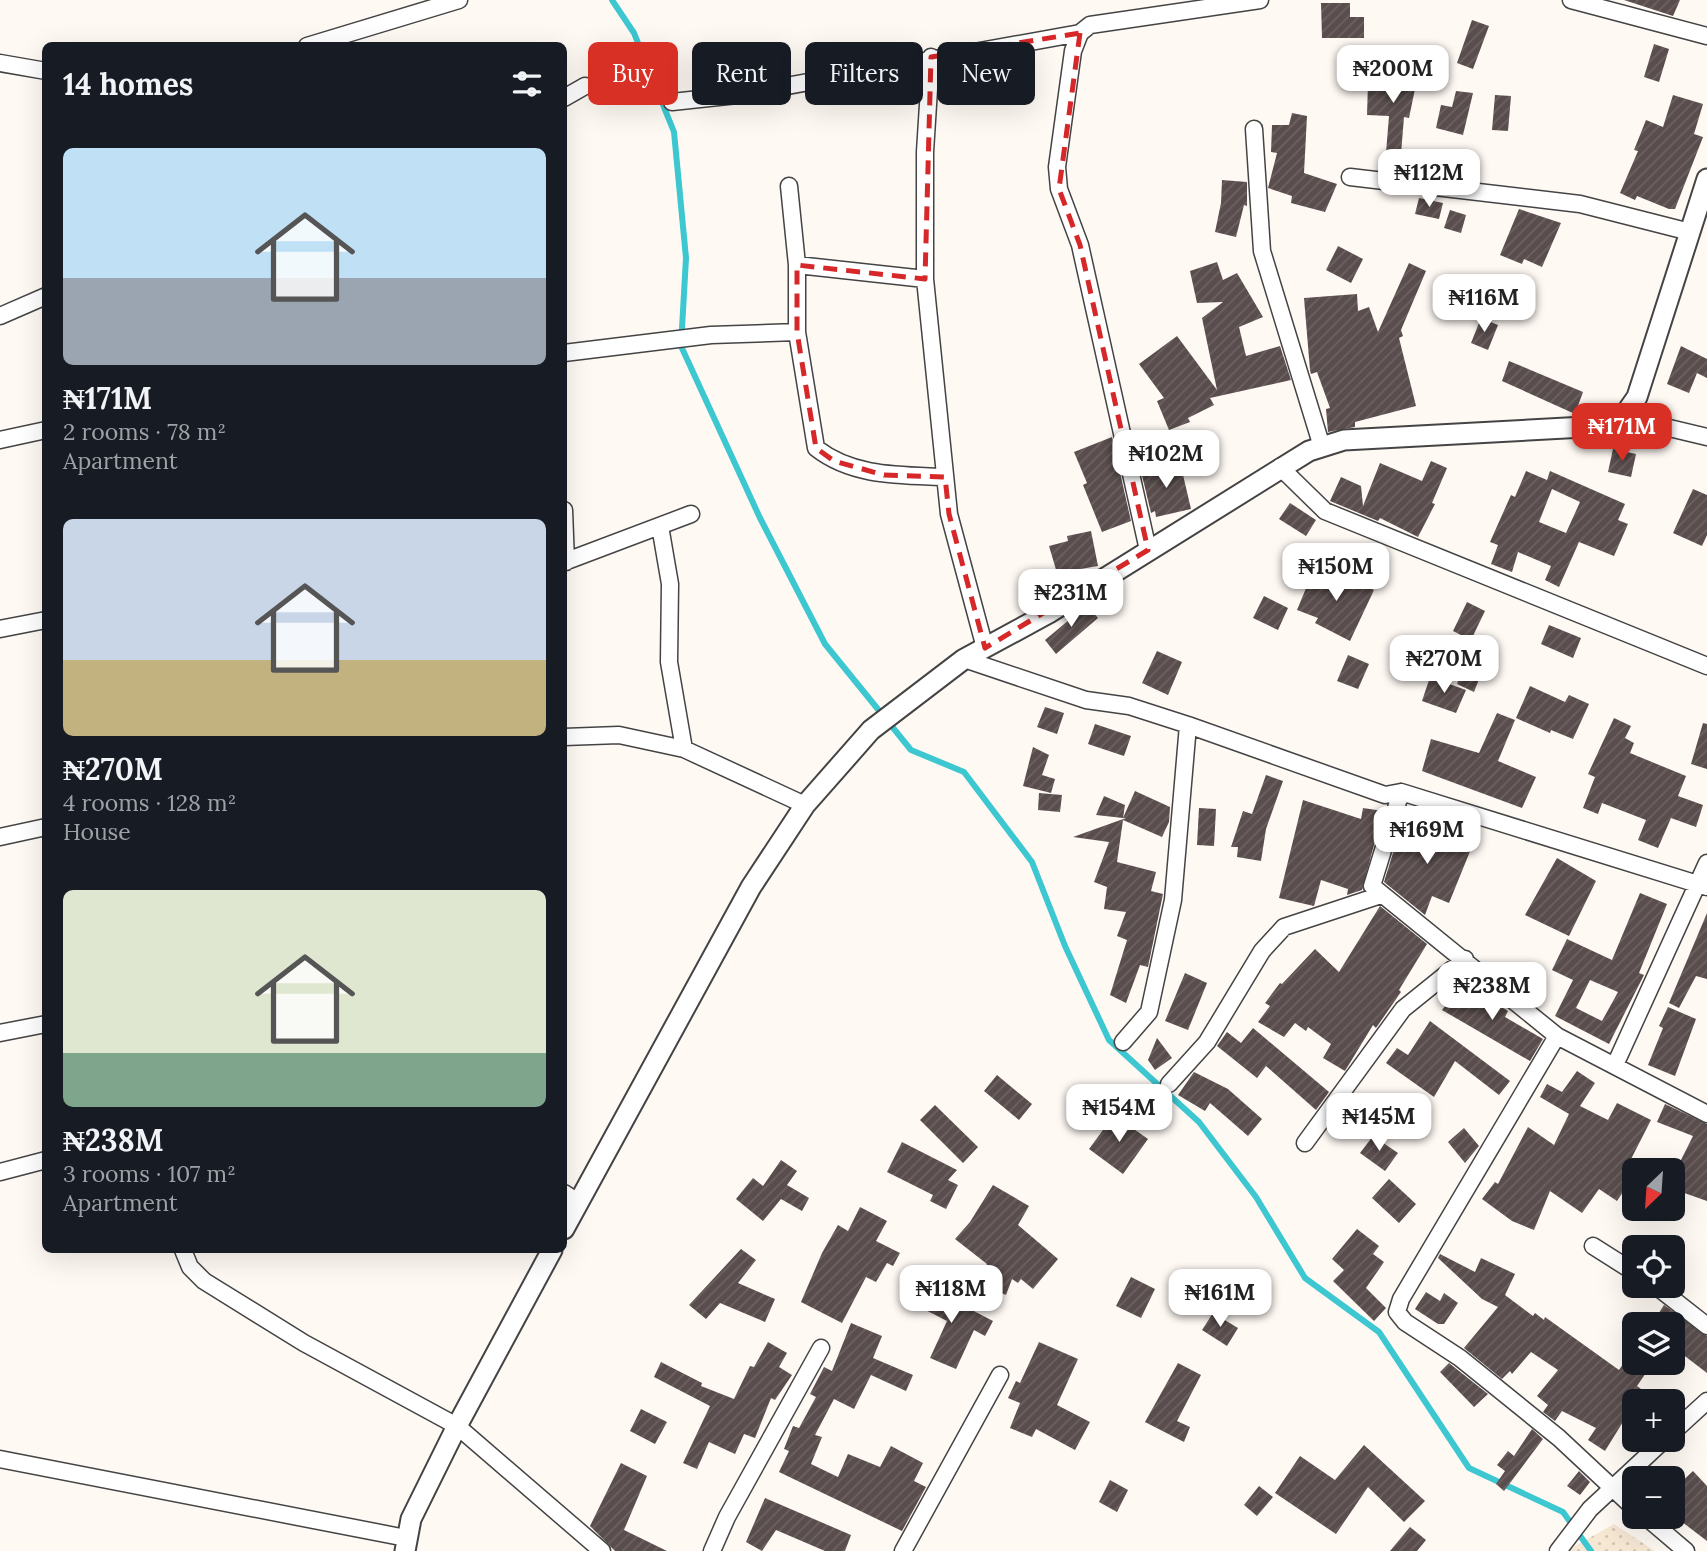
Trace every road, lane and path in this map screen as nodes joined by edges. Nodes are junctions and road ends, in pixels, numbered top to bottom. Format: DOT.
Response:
graph roads {
  1 [pos="459,0"];
  2 [pos="1260,0"];
  3 [pos="1571,0"];
  4 [pos="1080,33"];
  5 [pos="1707,36"];
  6 [pos="320,42"];
  7 [pos="931,57"];
  8 [pos="0,63"];
  9 [pos="42,70"];
  10 [pos="585,86"];
  11 [pos="567,97"];
  12 [pos="678,101"];
  13 [pos="1254,129"];
  14 [pos="1350,177"];
  15 [pos="1707,179"];
  16 [pos="789,186"];
  17 [pos="1690,232"];
  18 [pos="797,265"];
  19 [pos="925,279"];
  20 [pos="42,298"];
  21 [pos="0,316"];
  22 [pos="797,332"];
  23 [pos="567,354"];
  24 [pos="1623,417"];
  25 [pos="42,431"];
  26 [pos="1707,437"];
  27 [pos="0,440"];
  28 [pos="1322,447"];
  29 [pos="1280,467"];
  30 [pos="945,477"];
  31 [pos="691,514"];
  32 [pos="660,526"];
  33 [pos="1148,550"];
  34 [pos="567,561"];
  35 [pos="42,621"];
  36 [pos="0,629"];
  37 [pos="985,648"];
  38 [pos="964,659"];
  39 [pos="1707,666"];
  40 [pos="1188,724"];
  41 [pos="567,737"];
  42 [pos="684,749"];
  43 [pos="1401,792"];
  44 [pos="805,805"];
  45 [pos="42,828"];
  46 [pos="0,836"];
  47 [pos="1707,863"];
  48 [pos="1703,885"];
  49 [pos="1381,895"];
  50 [pos="1465,959"];
  51 [pos="42,1025"];
  52 [pos="0,1033"];
  53 [pos="1557,1035"];
  54 [pos="1124,1042"];
  55 [pos="1615,1065"];
  56 [pos="1169,1084"];
  57 [pos="1707,1114"];
  58 [pos="1305,1143"];
  59 [pos="42,1161"];
  60 [pos="0,1172"];
  61 [pos="571,1198"];
  62 [pos="567,1216"];
  63 [pos="1593,1246"];
  64 [pos="184,1253"];
  65 [pos="550,1253"];
  66 [pos="1622,1264"];
  67 [pos="1671,1298"];
  68 [pos="1707,1326"];
  69 [pos="821,1348"];
  70 [pos="1000,1375"];
  71 [pos="1707,1401"];
  72 [pos="1685,1421"];
  73 [pos="457,1426"];
  74 [pos="1651,1452"];
  75 [pos="0,1459"];
  76 [pos="1611,1489"];
  77 [pos="1622,1498"];
  78 [pos="1660,1529"];
  79 [pos="406,1545"];
  80 [pos="602,1551"];
  81 [pos="712,1551"];
  82 [pos="903,1551"];
  83 [pos="1558,1551"];
  84 [pos="1686,1551"];
  1 -- 6 [label="street"];
  2 -- 4 [label="street"];
  3 -- 5 [label="street"];
  4 -- 7 [label="street"];
  4 -- 33 [label="street"];
  7 -- 12 [label="street"];
  7 -- 19 [label="street"];
  8 -- 9 [label="street"];
  10 -- 11 [label="street"];
  13 -- 28 [label="street"];
  14 -- 17 [label="street"];
  15 -- 17 [label="street"];
  16 -- 18 [label="street"];
  17 -- 24 [label="street"];
  18 -- 19 [label="street"];
  18 -- 22 [label="street"];
  19 -- 30 [label="street"];
  20 -- 21 [label="street"];
  22 -- 23 [label="street"];
  22 -- 30 [label="street"];
  24 -- 26 [label="street"];
  24 -- 28 [label="street"];
  25 -- 27 [label="street"];
  28 -- 29 [label="street"];
  29 -- 33 [label="street"];
  29 -- 39 [label="street"];
  30 -- 37 [label="street"];
  31 -- 32 [label="street"];
  32 -- 34 [label="street"];
  32 -- 42 [label="street"];
  33 -- 37 [label="street"];
  35 -- 36 [label="street"];
  37 -- 38 [label="street"];
  38 -- 40 [label="street"];
  38 -- 44 [label="street"];
  40 -- 43 [label="street"];
  40 -- 54 [label="street"];
  41 -- 42 [label="street"];
  42 -- 44 [label="street"];
  43 -- 48 [label="street"];
  43 -- 49 [label="street"];
  44 -- 61 [label="street"];
  45 -- 46 [label="street"];
  47 -- 48 [label="street"];
  48 -- 55 [label="street"];
  49 -- 50 [label="street"];
  49 -- 56 [label="street"];
  50 -- 53 [label="street"];
  50 -- 58 [label="street"];
  51 -- 52 [label="street"];
  53 -- 55 [label="street"];
  53 -- 76 [label="street"];
  55 -- 57 [label="street"];
  59 -- 60 [label="street"];
  61 -- 62 [label="street"];
  63 -- 66 [label="street"];
  64 -- 73 [label="street"];
  65 -- 73 [label="street"];
  67 -- 68 [label="street"];
  69 -- 81 [label="street"];
  70 -- 82 [label="street"];
  71 -- 72 [label="street"];
  73 -- 79 [label="street"];
  73 -- 80 [label="street"];
  74 -- 76 [label="street"];
  75 -- 79 [label="street"];
  76 -- 77 [label="street"];
  76 -- 83 [label="street"];
  78 -- 84 [label="street"];
}
